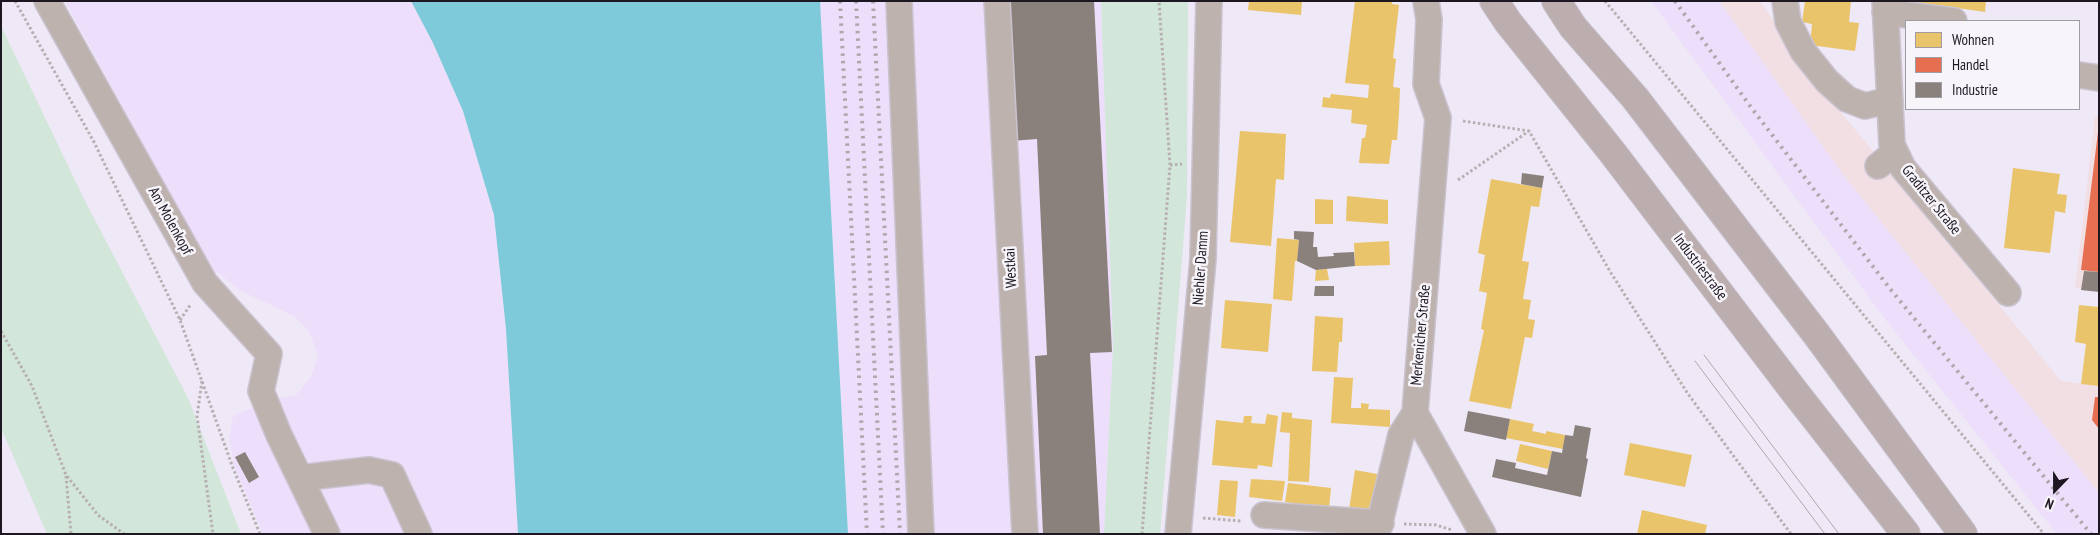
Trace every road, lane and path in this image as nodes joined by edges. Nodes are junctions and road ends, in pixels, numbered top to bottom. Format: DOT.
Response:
graph roads {
  1 [pos="15,1"];
  2 [pos="47,1"];
  3 [pos="899,1"];
  4 [pos="996,1"];
  5 [pos="1159,1"];
  6 [pos="1210,1"];
  7 [pos="1426,1"];
  8 [pos="1494,1"];
  9 [pos="1556,1"];
  10 [pos="1605,1"];
  11 [pos="1785,1"];
  12 [pos="1885,6"];
  13 [pos="1949,20"];
  14 [pos="2080,75"];
  15 [pos="2099,78"];
  16 [pos="1890,100"];
  17 [pos="1438,118"];
  18 [pos="1529,131"];
  19 [pos="1433,197"];
  20 [pos="2008,293"];
  21 [pos="1,331"];
  22 [pos="202,380"];
  23 [pos="1415,414"];
  24 [pos="66,475"];
  25 [pos="300,478"];
  26 [pos="1207,518"];
  27 [pos="1254,518"];
  28 [pos="1379,529"];
  29 [pos="1471,533"];
  30 [pos="71,534"];
  31 [pos="124,534"];
  32 [pos="213,534"];
  33 [pos="260,534"];
  34 [pos="327,534"];
  35 [pos="419,534"];
  36 [pos="921,534"];
  37 [pos="1025,534"];
  38 [pos="1142,534"];
  39 [pos="1178,534"];
  40 [pos="1792,534"];
  41 [pos="1906,534"];
  42 [pos="1963,534"];
  43 [pos="2044,534"];
  1 -- 22 [label="path"];
  2 -- 25 [label="street, Am Molenkopf"];
  3 -- 36 [label="street"];
  4 -- 37 [label="street, Westkai"];
  5 -- 38 [label="path"];
  6 -- 39 [label="street, Niehler Damm"];
  7 -- 17 [label="street"];
  8 -- 41 [label="highway, Industriestraße"];
  9 -- 42 [label="highway"];
  10 -- 43 [label="path"];
  11 -- 16 [label="street"];
  12 -- 13 [label="street"];
  12 -- 16 [label="street, Graditzer Straße"];
  14 -- 15 [label="street"];
  16 -- 20 [label="street, Graditzer Straße"];
  17 -- 18 [label="path"];
  17 -- 19 [label="street, Merkenicher Straße"];
  18 -- 19 [label="path"];
  18 -- 40 [label="path"];
  19 -- 23 [label="street, Merkenicher Straße"];
  21 -- 24 [label="path"];
  22 -- 32 [label="path"];
  22 -- 33 [label="path"];
  23 -- 28 [label="street"];
  23 -- 29 [label="street"];
  24 -- 30 [label="path"];
  24 -- 31 [label="path"];
  25 -- 34 [label="street"];
  25 -- 35 [label="street"];
  26 -- 27 [label="path"];
  27 -- 28 [label="street"];
  28 -- 29 [label="path"];
}
